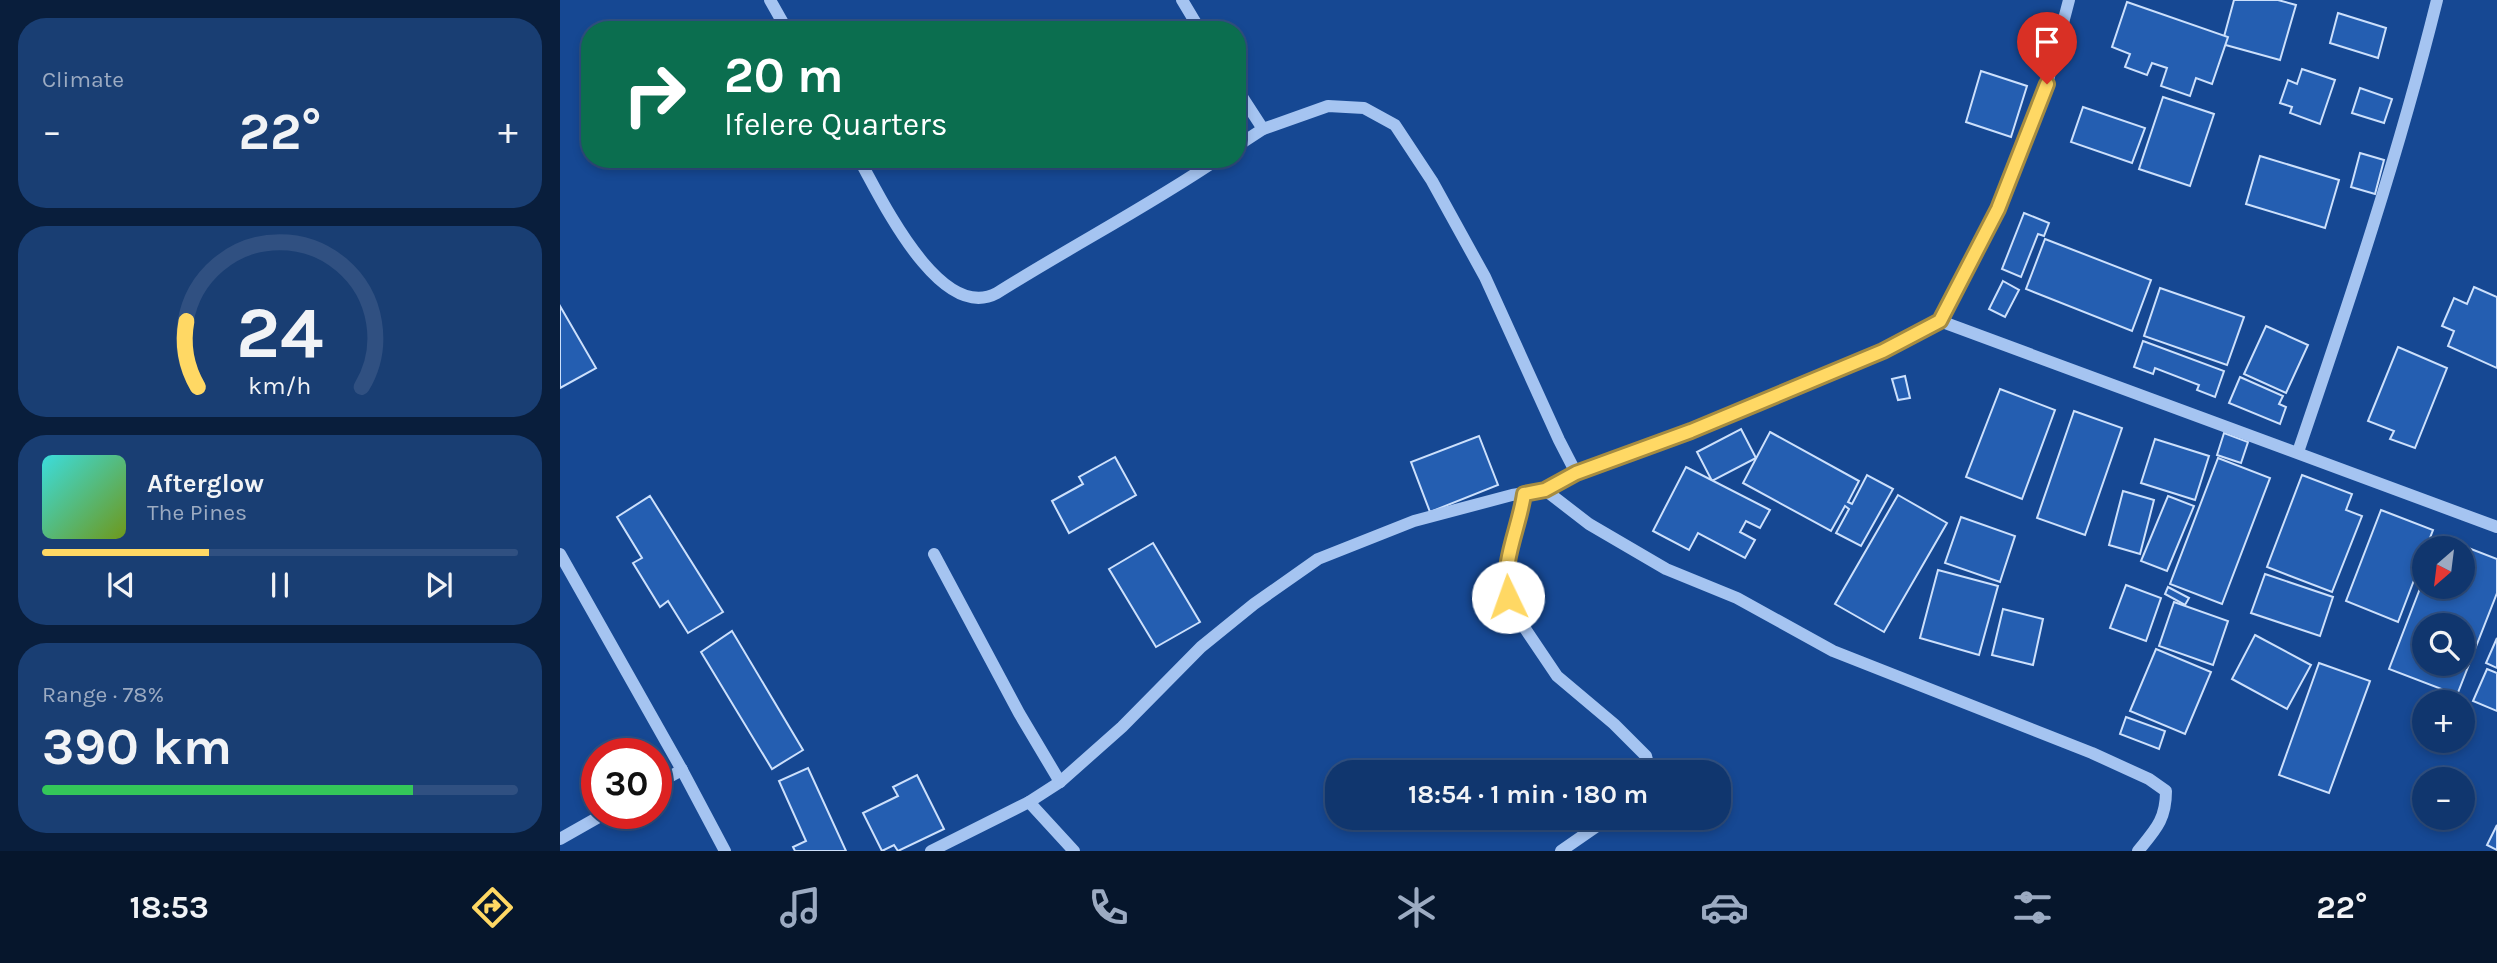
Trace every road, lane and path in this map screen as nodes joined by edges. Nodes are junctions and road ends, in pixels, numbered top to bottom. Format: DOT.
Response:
graph roads {
  1 [pos="770,0"];
  2 [pos="1182,0"];
  3 [pos="2069,0"];
  4 [pos="2437,0"];
  5 [pos="782,21"];
  6 [pos="1195,21"];
  7 [pos="1246,103"];
  8 [pos="1263,129"];
  9 [pos="1246,140"];
  10 [pos="864,168"];
  11 [pos="1204,168"];
  12 [pos="1940,321"];
  13 [pos="2298,452"];
  14 [pos="1576,473"];
  15 [pos="1545,490"];
  16 [pos="1524,494"];
  17 [pos="2497,527"];
  18 [pos="560,554"];
  19 [pos="934,554"];
  20 [pos="1647,760"];
  21 [pos="682,769"];
  22 [pos="672,775"];
  23 [pos="1059,782"];
  24 [pos="1028,802"];
  25 [pos="581,827"];
  26 [pos="1591,830"];
  27 [pos="560,839"];
  28 [pos="725,851"];
  29 [pos="931,851"];
  30 [pos="1074,851"];
  31 [pos="1561,851"];
  32 [pos="2138,851"];
  1 -- 5 [label="street"];
  2 -- 6 [label="street"];
  3 -- 12 [label="street"];
  4 -- 13 [label="street"];
  7 -- 8 [label="street"];
  8 -- 9 [label="street"];
  8 -- 14 [label="street"];
  10 -- 11 [label="street"];
  12 -- 13 [label="street"];
  12 -- 14 [label="street"];
  13 -- 17 [label="street"];
  14 -- 15 [label="street"];
  15 -- 16 [label="street"];
  15 -- 32 [label="street"];
  16 -- 20 [label="street"];
  16 -- 23 [label="street"];
  18 -- 21 [label="street"];
  19 -- 23 [label="street"];
  21 -- 22 [label="street"];
  21 -- 28 [label="street"];
  23 -- 24 [label="street"];
  24 -- 29 [label="street"];
  24 -- 30 [label="street"];
  25 -- 27 [label="street"];
  26 -- 31 [label="street"];
}
